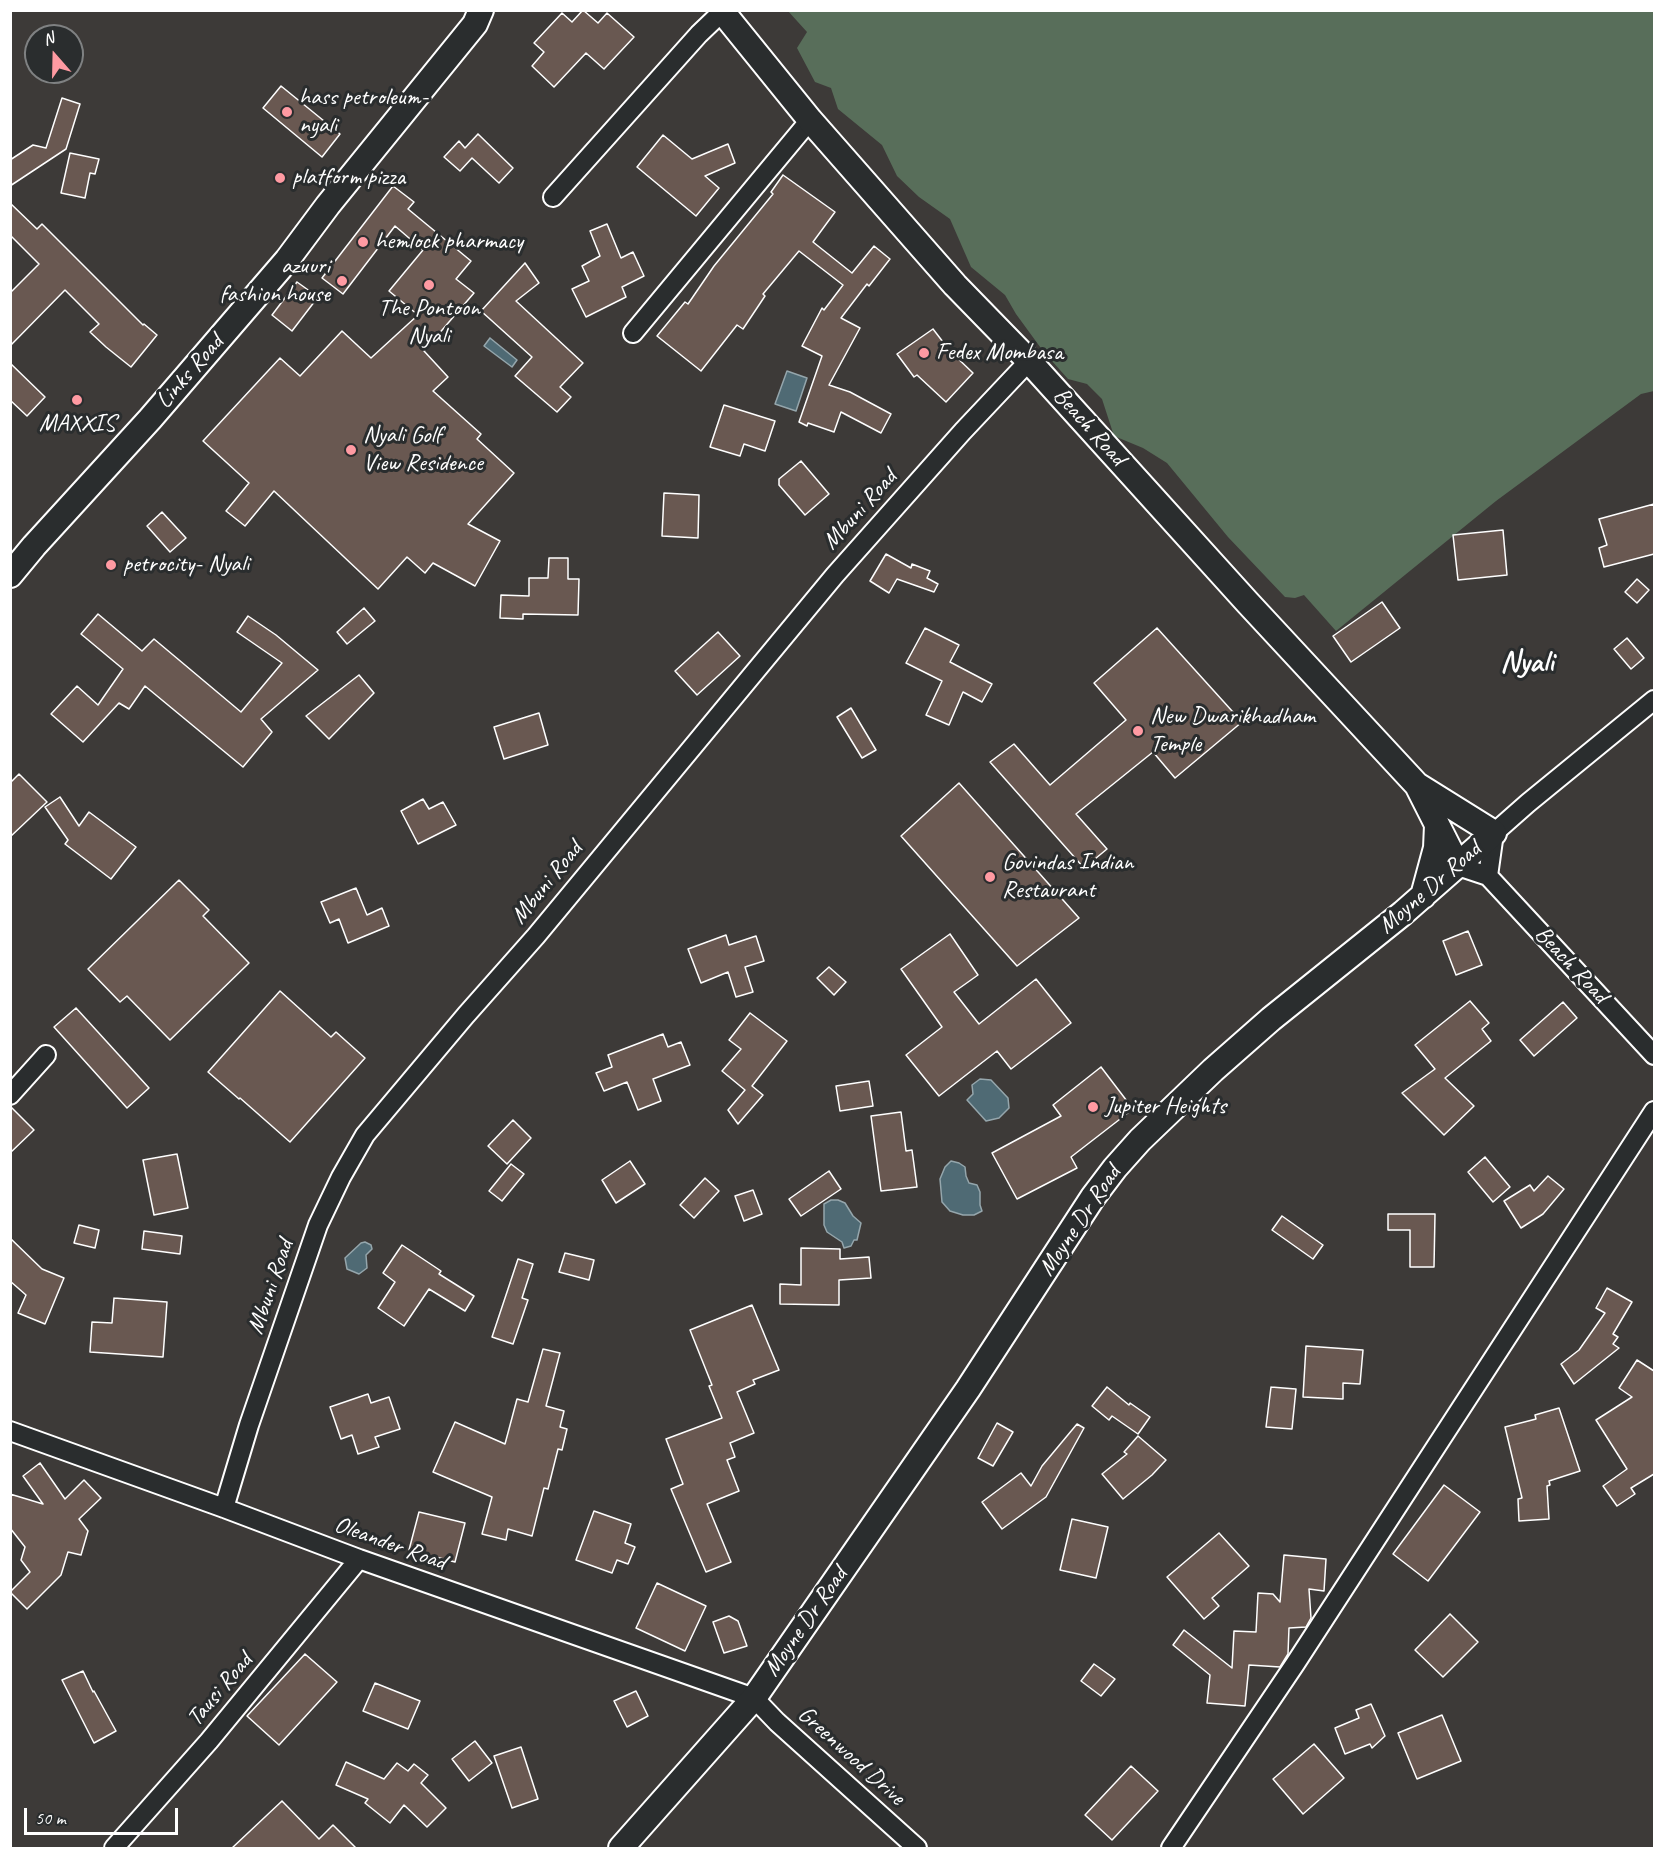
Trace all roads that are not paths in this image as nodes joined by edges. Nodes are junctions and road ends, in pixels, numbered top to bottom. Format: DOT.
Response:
graph roads {
  1 [pos="499,10"];
  2 [pos="721,11"];
  3 [pos="478,17"];
  4 [pos="810,120"];
  5 [pos="553,197"];
  6 [pos="633,333"];
  7 [pos="1029,361"];
  8 [pos="10,575"];
  9 [pos="1654,700"];
  10 [pos="1417,784"];
  11 [pos="1437,825"];
  12 [pos="1494,833"];
  13 [pos="1458,866"];
  14 [pos="1488,876"];
  15 [pos="1423,896"];
  16 [pos="46,1055"];
  17 [pos="1654,1055"];
  18 [pos="10,1095"];
  19 [pos="1654,1111"];
  20 [pos="10,1431"];
  21 [pos="224,1508"];
  22 [pos="359,1559"];
  23 [pos="754,1698"];
  24 [pos="114,1848"];
  25 [pos="621,1848"];
  26 [pos="917,1848"];
  27 [pos="1171,1848"];
  1 -- 3 [label="main road"];
  2 -- 4 [label="main road, Beach Road"];
  2 -- 5 [label="street"];
  3 -- 8 [label="main road, Links Road"];
  4 -- 6 [label="street"];
  4 -- 7 [label="main road, Beach Road"];
  7 -- 10 [label="main road, Beach Road"];
  7 -- 21 [label="street, Mbuni Road"];
  9 -- 12 [label="street, Moyne Dr Road"];
  10 -- 11 [label="main road, Beach Road"];
  10 -- 12 [label="main road, Beach Road"];
  11 -- 13 [label="main road, Beach Road"];
  11 -- 15 [label="main road"];
  12 -- 13 [label="main road, Moyne Dr Road"];
  12 -- 14 [label="street"];
  13 -- 14 [label="street, Beach Road"];
  13 -- 15 [label="main road, Moyne Dr Road"];
  14 -- 17 [label="street, Beach Road"];
  15 -- 23 [label="main road, Moyne Dr Road"];
  16 -- 18 [label="street"];
  19 -- 27 [label="street"];
  20 -- 21 [label="street, Oleander Road"];
  21 -- 22 [label="street, Oleander Road"];
  22 -- 23 [label="street, Oleander Road"];
  22 -- 24 [label="street, Tausi Road"];
  23 -- 25 [label="main road, Moyne Dr Road"];
  23 -- 26 [label="street, Greenwood Drive"];
}
